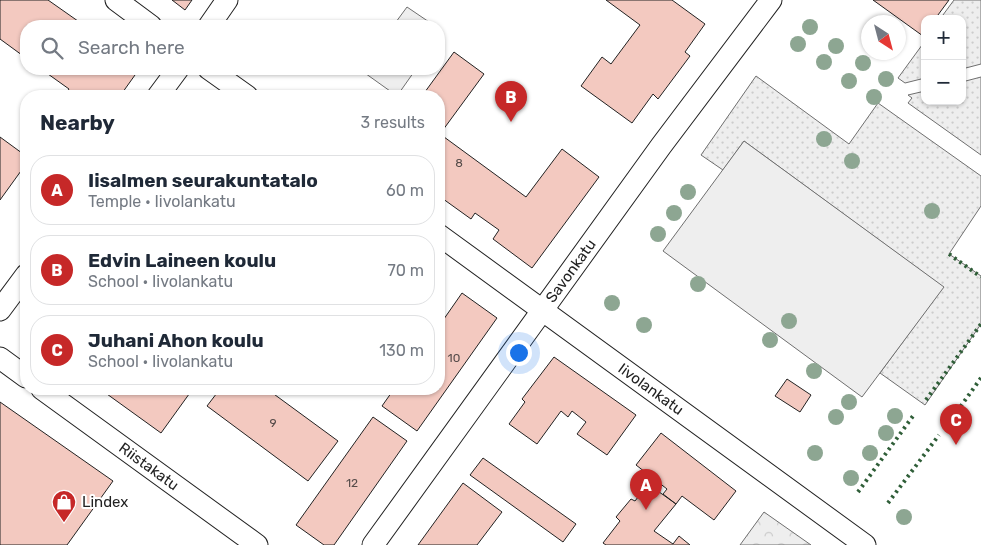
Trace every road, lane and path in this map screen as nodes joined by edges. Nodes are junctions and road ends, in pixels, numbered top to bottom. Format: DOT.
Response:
graph roads {
  1 [pos="116,0"];
  2 [pos="227,0"];
  3 [pos="771,0"];
  4 [pos="143,20"];
  5 [pos="212,20"];
  6 [pos="174,75"];
  7 [pos="217,75"];
  8 [pos="162,90"];
  9 [pos="239,90"];
  10 [pos="445,239"];
  11 [pos="20,283"];
  12 [pos="0,310"];
  13 [pos="542,310"];
  14 [pos="0,358"];
  15 [pos="20,373"];
  16 [pos="50,395"];
  17 [pos="257,545"];
  18 [pos="374,545"];
  19 [pos="864,545"];
  1 -- 4 [label="street"];
  2 -- 5 [label="street"];
  3 -- 13 [label="street, Savonkatu"];
  6 -- 8 [label="street"];
  7 -- 9 [label="street"];
  10 -- 13 [label="street, Iivolankatu"];
  11 -- 12 [label="street"];
  13 -- 18 [label="street, Savonkatu"];
  13 -- 19 [label="street, Iivolankatu"];
  14 -- 15 [label="street"];
  16 -- 17 [label="street, Riistakatu"];
}
